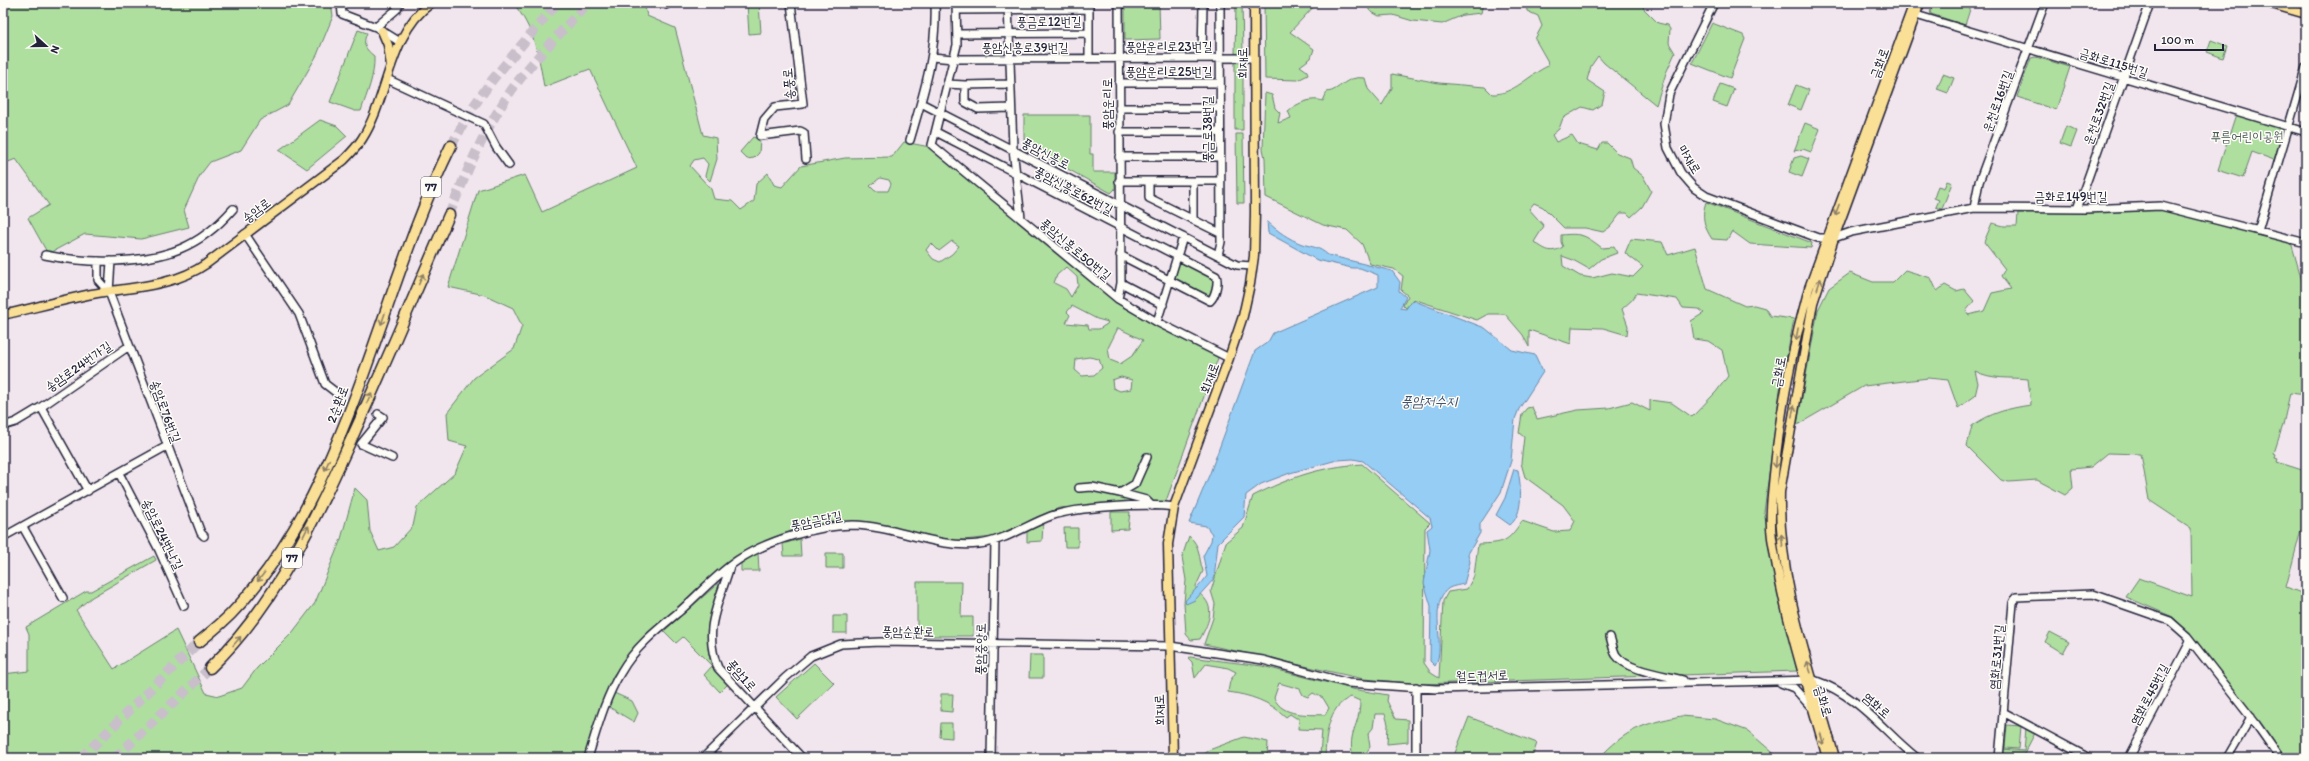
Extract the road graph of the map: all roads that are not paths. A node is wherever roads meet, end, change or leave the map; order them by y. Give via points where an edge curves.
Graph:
1 (341, 3) edge
2 (400, 3) edge
3 (791, 3) edge
4 (935, 3) edge
5 (1119, 3) edge
6 (1203, 3) edge
7 (1220, 3) edge
8 (1254, 3) edge
9 (1714, 3) edge
10 (1914, 3) edge
11 (1920, 3) edge
12 (2045, 3) edge
13 (2150, 3) edge
14 (2268, 3) edge
15 (2299, 3) edge
16 (427, 4) edge
17 (2306, 5) edge
18 (957, 6) edge
19 (974, 6) edge
20 (1008, 6) edge
21 (1089, 6) edge
22 (2306, 14) edge
23 (1916, 15) junction
24 (379, 29) junction
25 (1009, 33) junction
26 (957, 34) junction
27 (1089, 34) junction
28 (400, 42) junction
29 (2029, 48) junction
30 (932, 57) junction
31 (1010, 58) junction
32 (1090, 58) junction
33 (1119, 58) junction
34 (1202, 58) junction
35 (1219, 58) junction
36 (1254, 58) junction
37 (953, 59) junction
38 (2306, 66) edge
39 (391, 69) junction
40 (2124, 77) junction
41 (387, 79) junction
42 (947, 84) junction
43 (1010, 84) junction
44 (1119, 84) junction
45 (1219, 84) junction
46 (964, 85) junction
47 (921, 103) junction
48 (1011, 108) junction
49 (1118, 108) junction
50 (1219, 108) junction
51 (941, 113) junction
52 (2288, 126) junction
53 (936, 132) junction
54 (1118, 132) junction
55 (1219, 132) junction
56 (2306, 132) edge
57 (910, 140) dead end
58 (451, 146) tunnel mouth
59 (1013, 149) junction
60 (1119, 157) junction
61 (1220, 157) junction
62 (806, 159) dead end
63 (509, 165) dead end
64 (1017, 173) junction
65 (1119, 181) junction
66 (1149, 181) junction
67 (1220, 181) junction
68 (1193, 182) junction
69 (1120, 205) junction
70 (233, 208) dead end
71 (1974, 208) junction
72 (2077, 209) junction
73 (449, 215) tunnel mouth
74 (1021, 218) junction
75 (1193, 220) junction
76 (1120, 227) junction
77 (2258, 231) junction
78 (1220, 233) junction
79 (245, 234) junction
80 (1183, 237) junction
81 (1830, 238) junction
82 (2306, 243) edge
83 (45, 255) dead end
84 (1120, 255) junction
85 (1218, 255) junction
86 (1177, 257) junction
87 (98, 261) junction
88 (111, 261) junction
89 (1252, 266) junction
90 (1170, 281) junction
91 (1121, 283) junction
92 (109, 292) junction
93 (1118, 299) junction
94 (1163, 305) junction
95 (3, 315) edge
96 (1157, 322) junction
97 (129, 346) junction
98 (1229, 358) junction
99 (338, 394) tunnel mouth
100 (41, 407) junction
101 (378, 414) dead end
102 (3, 426) edge
103 (167, 446) junction
104 (392, 458) dead end
105 (1147, 458) dead end
106 (119, 473) junction
107 (1079, 488) dead end
108 (88, 491) junction
109 (1120, 493) junction
110 (1152, 506) junction
111 (1174, 507) junction
112 (23, 527) junction
113 (204, 536) dead end
114 (3, 537) edge
115 (995, 541) junction
116 (730, 566) junction
117 (63, 598) dead end
118 (184, 606) dead end
119 (1610, 637) dead end
120 (199, 642) tunnel mouth
121 (2190, 642) junction
122 (992, 644) junction
123 (1156, 646) joint
124 (1170, 646) junction
125 (210, 668) tunnel mouth
126 (1810, 681) junction
127 (1691, 682) junction
128 (1779, 682) junction
129 (1416, 687) junction
130 (755, 708) junction
131 (2003, 712) junction
132 (1815, 715) junction
133 (2251, 717) junction
134 (588, 758) edge
135 (703, 758) edge
136 (802, 758) edge
137 (991, 758) edge
138 (1173, 758) edge
139 (1416, 758) edge
140 (1827, 758) edge
141 (1835, 758) edge
142 (1917, 758) edge
143 (1999, 758) edge
144 (2089, 758) edge
145 (2129, 758) edge
146 (2227, 758) edge
147 (2280, 758) edge

1 - 24 street via 342,14
2 - 24 street
3 - 62 street, 송풍로 via 803,104 775,107 764,120 760,136 800,131 804,133
4 - 30 street via 936,36
5 - 33 street, 풍암운리로
6 - 34 street
7 - 35 street, 풍금로38번길
8 - 36 main road, 회재로
9 - 81 street, 마재로 via 1679,72 1665,110 1665,139 1674,160 1689,183 1706,196 1818,238
10 -> 81 main road, 금화로
11 - 23 main road, 금화로
12 - 29 street, 운천로16번길
13 - 40 street, 운천로32번길
14 - 22 main road
15 - 17 street
16 - 28 main road, 송암로
18 - 19 street
18 - 26 street, 풍암신흥로50번길
19 - 20 street
20 - 21 street, 풍금로12번길
20 - 25 street, 풍금로12번길
21 - 27 street
23 - 29 street, 금화로115번길
23 - 81 main road, 금화로
24 - 28 street
24 - 39 main road via 388,46
25 - 26 street
25 - 27 street, 풍금로12번길
25 - 31 street, 풍금로12번길
26 - 37 street, 풍암신흥로50번길
27 - 32 street
28 - 39 main road, 송암로
29 - 40 street, 금화로115번길
29 - 71 street, 운천로16번길 via 1979,182
30 - 37 street, 풍암신흥로39번길
30 - 47 street
31 - 32 street, 풍암신흥로39번길
31 - 37 street, 풍암신흥로39번길
31 - 43 street, 풍금로12번길
32 - 33 street, 풍암신흥로39번길
33 - 34 street, 풍암운리로23번길
33 - 44 street, 풍암운리로
34 - 35 street, 풍암운리로23번길
35 - 36 street, 풍암운리로23번길
35 - 45 street, 풍금로38번길
36 - 89 main road, 회재로
37 - 42 street, 풍암신흥로50번길
38 - 52 street
39 - 41 main road, 송암로
40 - 52 street, 금화로115번길
40 - 72 street, 운천로32번길
41 - 63 street via 484,124
41 - 79 main road, 송암로 via 369,128 354,150
42 - 46 street
42 - 51 street, 풍암신흥로50번길
43 - 46 street
43 - 48 street, 풍금로12번길
44 - 45 street, 풍암운리로25번길
44 - 49 street, 풍암운리로
45 - 50 street, 풍금로38번길
46 - 48 street via 965,102 978,109
47 - 51 street, 풍암신흥로
47 - 57 street
48 - 59 street, 풍암신흥로62번길
49 - 50 street
49 - 54 street, 풍암운리로
50 - 55 street, 풍금로38번길
51 - 53 street, 풍암신흥로50번길
51 - 59 street, 풍암신흥로
52 - 56 street, 금화로115번길
52 - 77 street
53 - 64 street
53 - 74 street, 풍암신흥로50번길 via 932,145
54 - 55 street
54 - 60 street, 풍암운리로
55 - 61 street, 풍금로38번길
58 -> 120 highway, 2순환로 / 77 via 430,189 379,332 314,493 272,562 231,614
59 - 64 street, 풍암신흥로62번길
59 - 69 street, 풍암신흥로
60 - 61 street
60 - 65 street, 풍암운리로
61 - 67 street, 풍금로38번길
64 - 74 street, 풍암신흥로62번길
64 - 76 street, 풍암신흥로62번길
65 - 66 street
65 - 69 street, 풍암운리로
66 - 68 street
66 - 75 street via 1149,198
67 - 68 street
67 - 78 street, 풍금로38번길
68 - 75 street
69 - 76 street, 풍암운리로
69 - 80 street, 풍암신흥로
70 - 88 street via 202,237 183,249 150,258
71 - 72 street, 금화로149번길
71 - 81 street, 금화로149번길
72 - 77 street, 금화로149번길 via 2161,206
125 -> 73 highway, 2순환로 / 77 via 247,629 297,549 334,478
74 - 93 street, 풍암신흥로50번길
75 - 78 street
76 - 84 street, 풍암운리로
76 - 86 street, 풍암신흥로62번길
77 - 82 street, 금화로149번길
78 - 85 street, 풍금로38번길
79 - 92 main road, 송암로 via 195,272 172,280
79 - 99 street via 299,314 325,384
80 - 85 street, 풍암신흥로
80 - 86 street
81 - 126 main road, 금화로 via 1811,310 1780,492 1785,576
83 - 87 street via 76,261
84 - 90 street
84 - 91 street, 풍암운리로
85 - 89 street, 풍암신흥로 via 1237,265
86 - 90 street
86 - 90 street, 풍암신흥로62번길 via 1216,276 1218,279 1213,298 1210,301
87 - 88 street
87 - 92 street via 98,280
88 - 92 street
89 - 98 main road, 회재로 via 1246,307
90 - 94 street
91 - 93 street, 풍암운리로
91 - 94 street
92 - 95 main road, 송암로
92 - 97 street, 송암로76번길
93 - 96 street, 풍암신흥로50번길
94 - 96 street
96 - 98 street, 풍암신흥로50번길
97 - 100 street, 송암로24번가길
97 - 103 street, 송암로76번길
98 - 111 main road, 회재로
100 - 102 street, 송암로24번가길 via 16,422
100 - 108 street, 송암로24번가길
101 - 104 street via 384,417 361,444
103 - 106 street
103 - 113 street, 송암로76번길
105 - 109 street via 1135,484
106 - 108 street
106 - 118 street, 송암로24번나길 via 159,550
107 - 109 street via 1092,487
108 - 112 street
109 - 110 street via 1146,500
110 - 111 street, 풍암금당길
110 - 115 street, 풍암금당길 via 1066,512 1036,522
111 - 124 main road, 회재로 via 1168,544
112 - 114 street
112 - 117 street
115 - 116 street, 풍암금당길 via 958,545 876,528 844,526 781,540 754,551
115 - 122 street, 풍암중앙로
116 - 130 street, 풍암1로 via 712,621 711,647 718,668
116 - 134 street, 풍암금당길 via 653,634 627,662 610,693
119 - 127 street via 1616,654 1623,662
121 - 131 street, 염화로31번길 via 2170,621 2093,594 2016,597 2013,603
121 - 133 street
121 - 145 street, 염화로45번길
122 - 123 street, 풍암순환로
122 - 130 street, 풍암순환로 via 841,644 823,650 800,664
122 - 137 street, 풍암중앙로
123 - 124 street, 월드컵서로
124 - 129 street, 월드컵서로 via 1263,660 1348,682
124 - 138 main road, 회재로
126 - 128 street, 월드컵서로
126 - 132 main road, 금화로
126 - 141 main road, 금화로
126 - 142 street, 염화로 via 1837,690 1858,703
127 - 128 street, 월드컵서로
127 - 129 street, 월드컵서로 via 1436,689
128 - 132 street via 1794,688 1806,700
129 - 139 street
130 - 135 street, 풍암순환로
130 - 136 street, 풍암1로
131 - 143 street, 염화로31번길
131 - 144 street
132 -> 140 main road, 금화로
133 - 146 street
133 - 147 street

